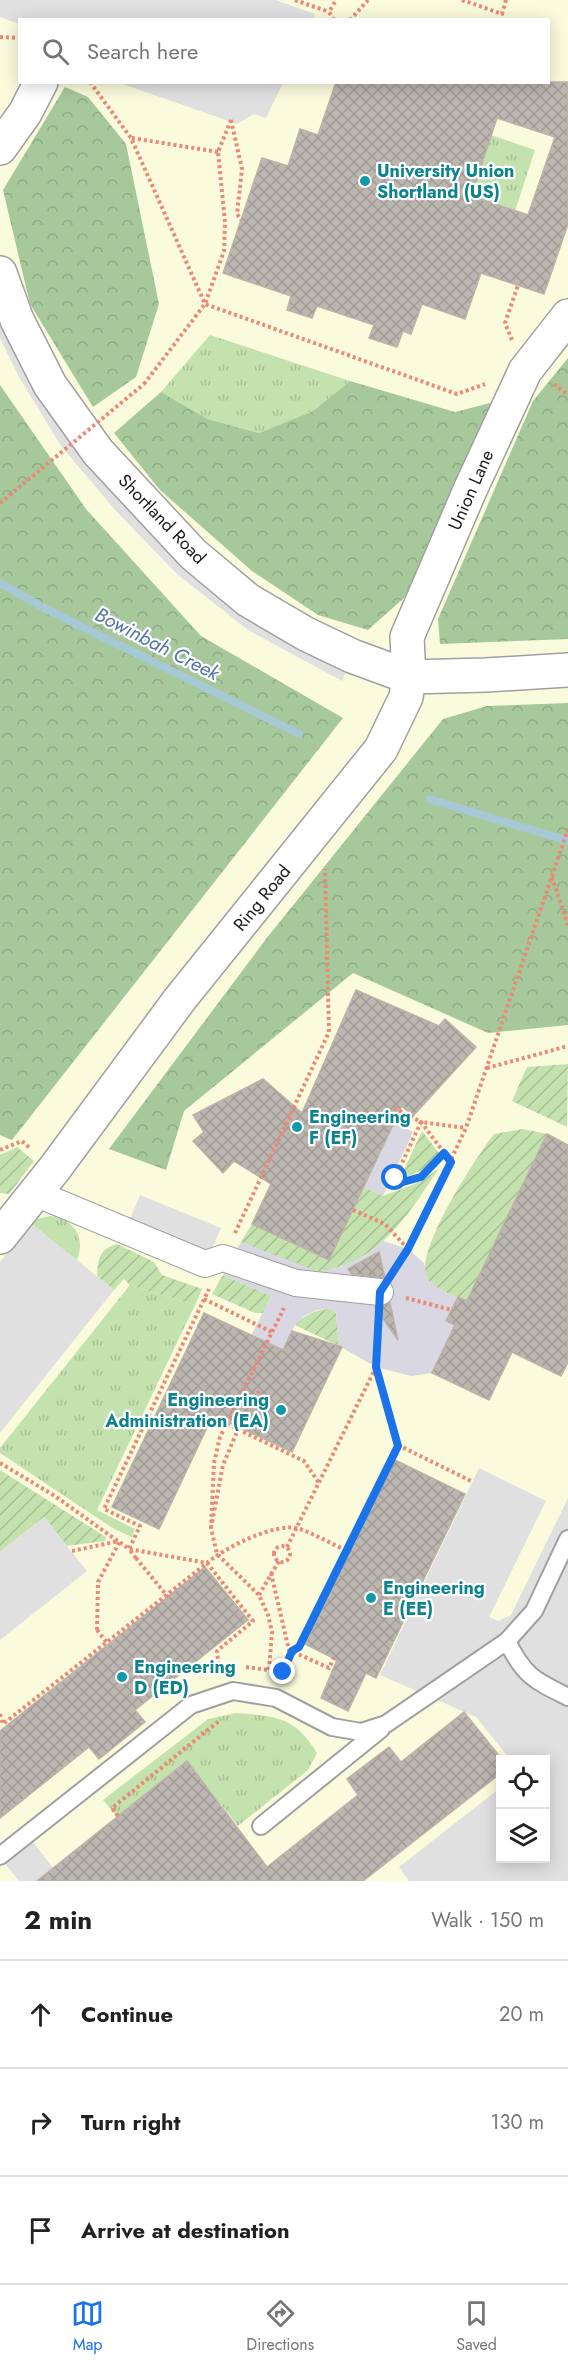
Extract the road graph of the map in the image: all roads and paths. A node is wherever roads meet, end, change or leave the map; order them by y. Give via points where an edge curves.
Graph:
1 (295, 0) edge
2 (336, 0) edge
3 (368, 0) edge
4 (462, 0) edge
5 (506, 0) edge
6 (329, 12) junction
7 (333, 18) edge
8 (352, 18) edge
9 (0, 36) edge
10 (18, 38) edge
11 (40, 84) edge
12 (91, 84) edge
13 (131, 138) junction
14 (0, 148) edge
15 (218, 152) junction
16 (241, 220) dead end
17 (0, 273) edge
18 (518, 285) dead end
19 (205, 304) junction
20 (568, 316) edge
21 (505, 323) dead end
22 (525, 371) junction
23 (0, 503) edge
24 (568, 670) edge
25 (409, 676) junction
26 (568, 829) edge
27 (325, 861) dead end
28 (552, 877) junction
29 (567, 920) edge
30 (568, 926) edge
31 (568, 1046) edge
32 (487, 1068) junction
33 (394, 1108) dead end
34 (421, 1122) junction
35 (466, 1128) junction
36 (0, 1150) edge
37 (36, 1153) dead end
38 (444, 1153) junction
39 (451, 1162) junction
40 (35, 1193) junction
41 (353, 1210) dead end
42 (1, 1234) edge
43 (408, 1249) junction
44 (223, 1258) junction
45 (296, 1283) junction
46 (380, 1292) junction
47 (204, 1299) junction
48 (452, 1310) dead end
49 (272, 1332) junction
50 (376, 1367) junction
51 (258, 1391) dead end
52 (227, 1424) junction
53 (398, 1446) junction
54 (0, 1463) edge
55 (473, 1482) dead end
56 (319, 1484) junction
57 (211, 1528) junction
58 (297, 1528) junction
59 (568, 1539) edge
60 (120, 1541) junction
61 (286, 1547) junction
62 (129, 1549) junction
63 (72, 1551) dead end
64 (348, 1551) junction
65 (217, 1554) junction
66 (279, 1561) junction
67 (207, 1563) junction
68 (271, 1574) junction
69 (258, 1595) junction
70 (168, 1597) dead end
71 (507, 1641) junction
72 (108, 1644) dead end
73 (292, 1651) junction
74 (334, 1658) dead end
75 (219, 1669) dead end
76 (269, 1670) dead end
77 (283, 1672) dead end
78 (568, 1697) edge
79 (0, 1714) edge
80 (223, 1718) dead end
81 (386, 1724) junction
82 (118, 1816) dead end
83 (261, 1826) dead end
84 (0, 1856) edge

1 - 6 path
2 - 6 path
3 - 8 path
4 - 5 path via 502,14
6 - 7 path
9 - 10 path
11 - 14 street via 26,113
12 - 13 path
13 - 15 path
13 - 19 path
15 - 16 path via 231,120 242,169 237,214
15 - 19 path via 224,251
17 - 25 street, Shortland Road via 17,320 50,386 98,452 185,546 248,600 277,617 352,656
18 - 21 path
19 - 22 path via 457,394
19 - 23 path, bridge via 144,384
20 - 22 street, Union Lane
22 - 25 street, Union Lane via 407,637
24 - 25 street
25 - 40 street, Ring Road via 406,697 381,749 180,999
26 - 28 path
27 - 44 path via 329,1032
28 - 29 path
28 - 32 path
29 - 30 path
31 - 32 path
32 - 35 path
33 - 34 path
34 - 35 path
34 - 38 path
34 - 38 path via 395,1178 403,1182 421,1177
35 - 39 path
36 - 37 path via 22,1141
38 - 39 path
39 - 43 path
40 - 42 street, Ring Road
40 - 44 street via 205,1264
41 - 43 path via 385,1224
43 - 46 path
44 - 45 street
44 - 47 path
45 - 46 street
45 - 49 path
46 - 48 path
46 - 50 path
47 - 49 path
47 - 62 path via 104,1509 140,1526
49 - 52 path
50 - 53 path
50 - 56 path
51 - 57 path, bridge via 223,1465
52 - 56 path via 304,1461
52 - 57 path via 214,1462
53 - 55 path
53 - 64 path
54 - 60 path
56 - 58 path
57 - 65 path
58 - 61 path
58 - 64 path
58 - 65 path via 271,1530
59 - 71 lane via 534,1611
60 - 62 path
60 - 63 path
60 - 72 path, bridge via 98,1582 98,1630
61 - 66 path via 275,1552
61 - 66 path via 290,1556
62 - 67 path
62 - 70 path, bridge
64 - 73 path via 299,1647
65 - 67 path
65 - 69 path
66 - 68 path
67 - 75 path via 253,1621 217,1650
67 - 79 path via 3,1724
68 - 69 path
68 - 73 path
69 - 76 path via 272,1632
71 - 78 lane via 519,1666 537,1681
71 - 81 lane
73 - 74 path via 329,1668
73 - 77 path
80 - 82 path via 112,1808
81 - 83 lane
81 - 84 lane via 361,1732 332,1727 276,1698 233,1691 191,1705

